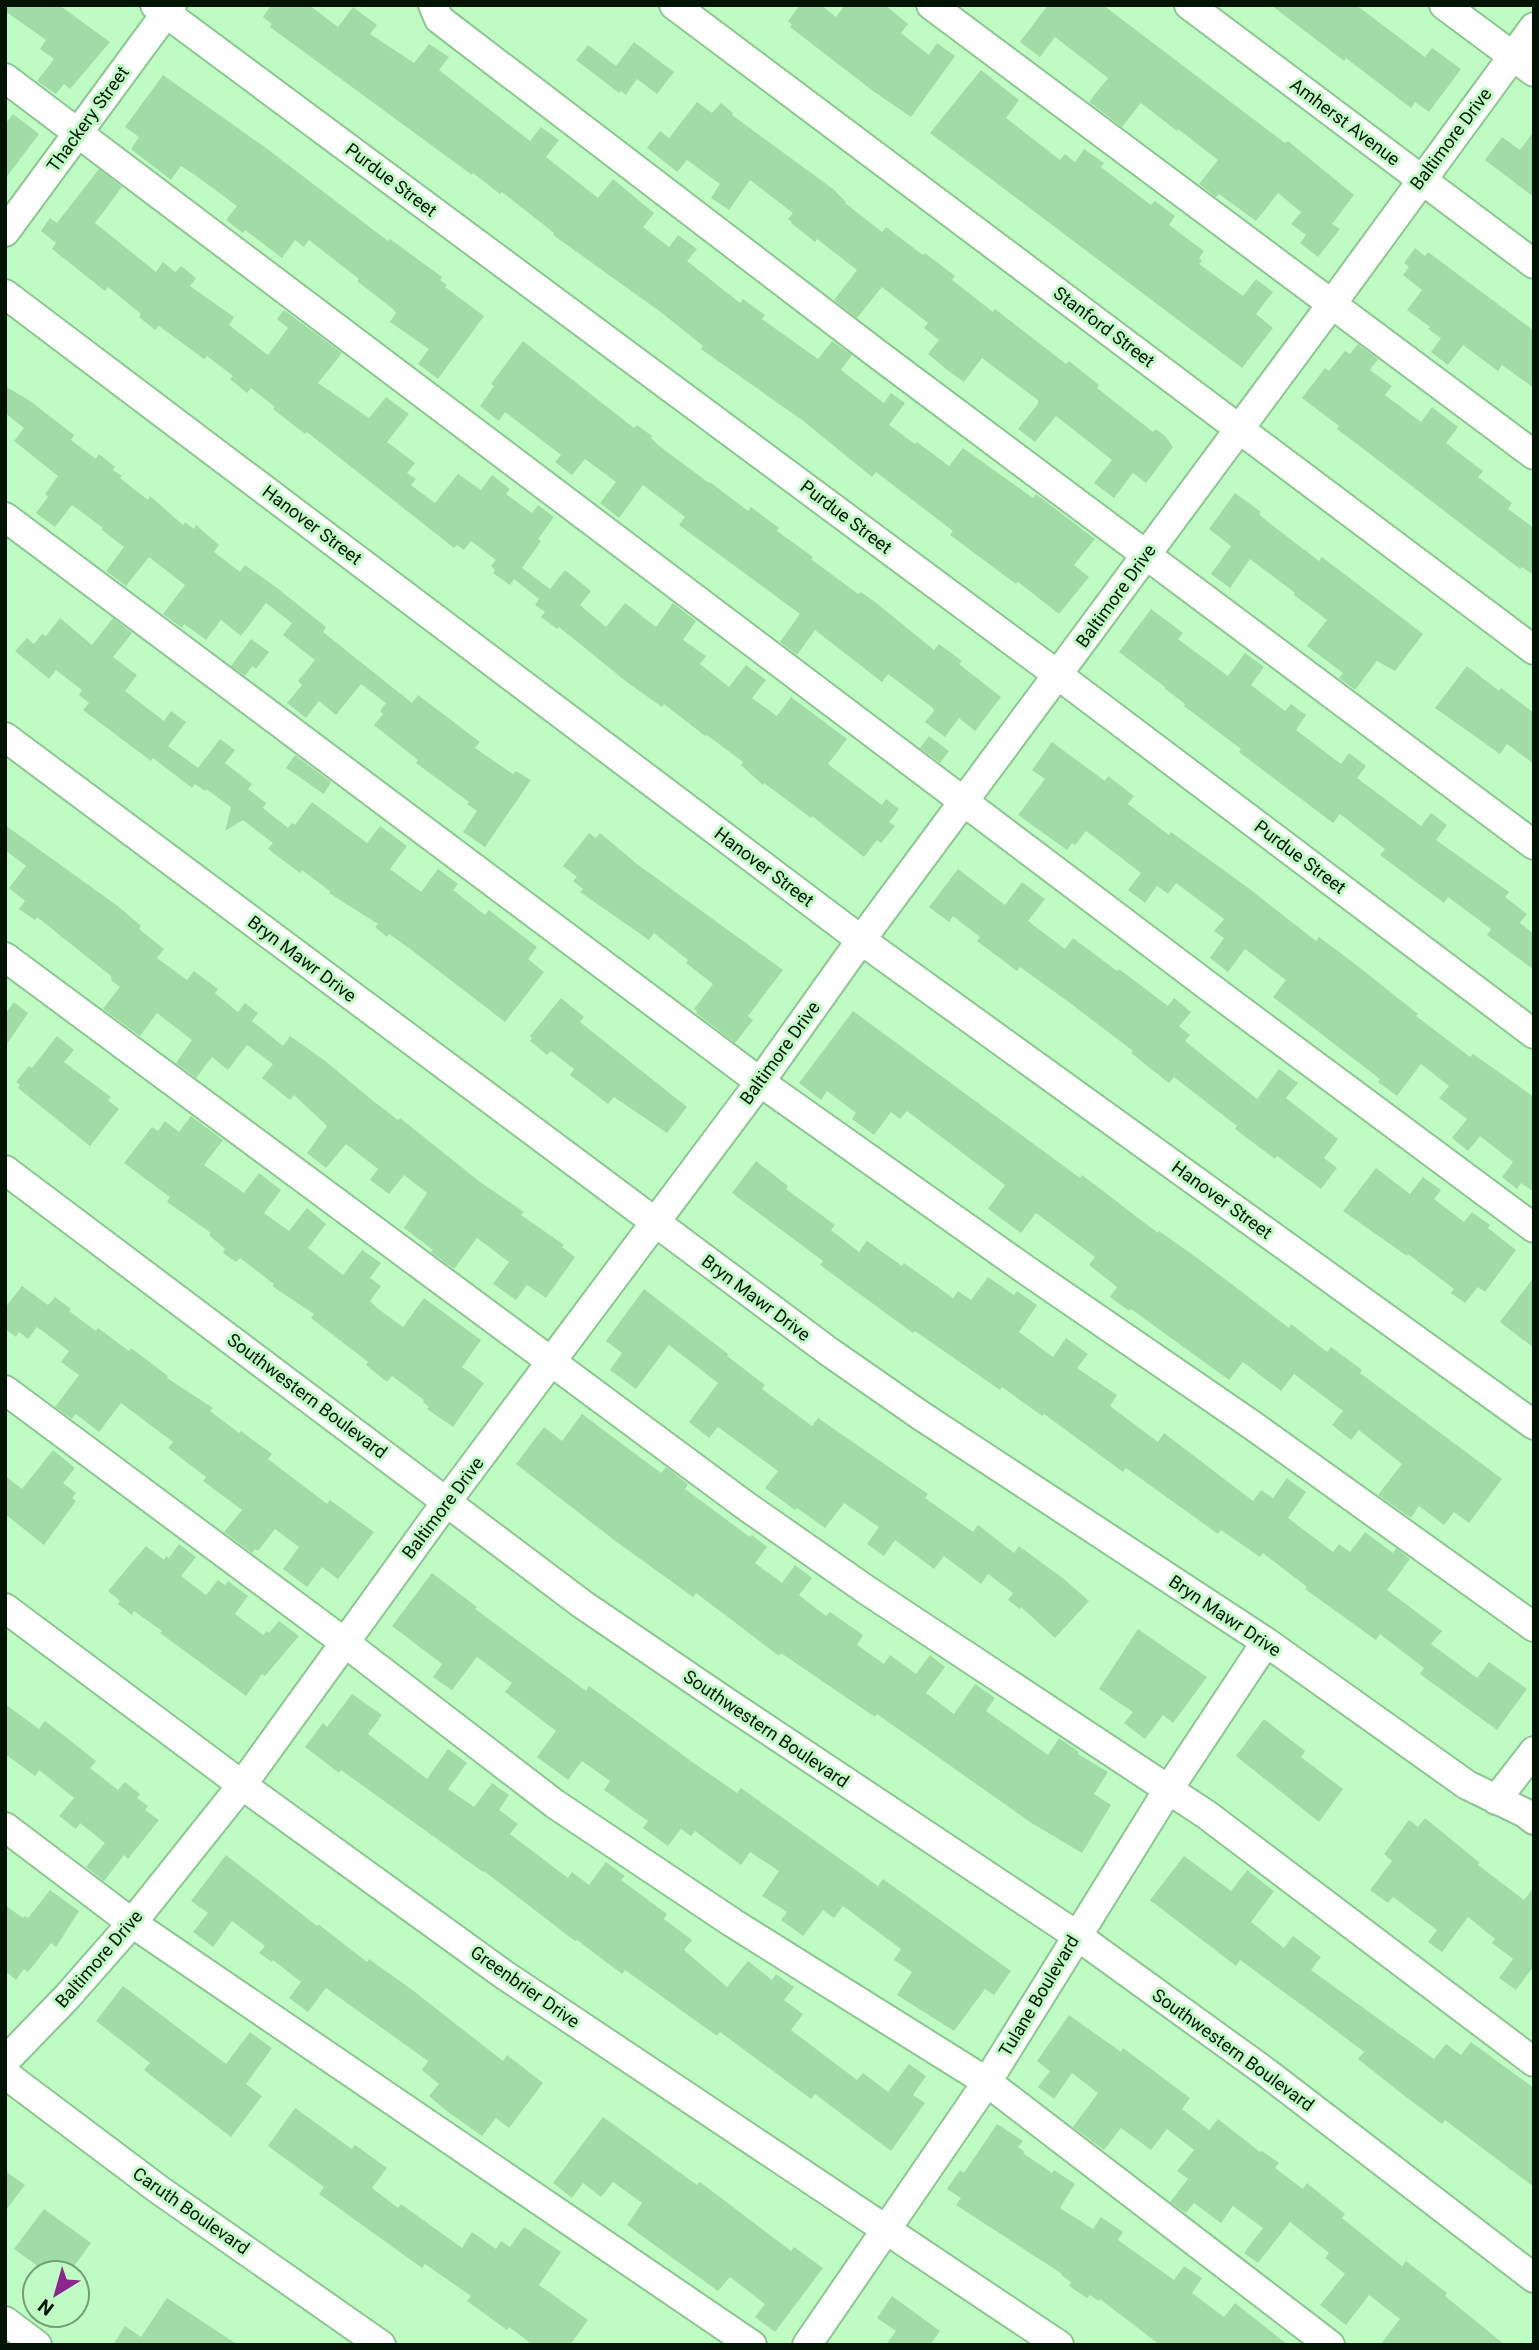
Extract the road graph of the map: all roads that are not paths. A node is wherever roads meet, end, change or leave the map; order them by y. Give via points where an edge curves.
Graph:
1 (433, 5) edge
2 (674, 5) edge
3 (932, 5) edge
4 (1189, 5) edge
5 (1444, 5) edge
6 (164, 8) edge
7 (1534, 27) edge
8 (1523, 64) edge
9 (5, 78) edge
10 (79, 132) junction
11 (1421, 179) junction
12 (5, 232) edge
13 (1534, 264) edge
14 (5, 294) edge
15 (1331, 305) junction
16 (1239, 429) junction
17 (1534, 455) edge
18 (5, 517) edge
19 (1147, 555) junction
20 (1534, 650) edge
21 (1058, 675) junction
22 (5, 737) edge
23 (965, 800) junction
24 (1534, 845) edge
25 (861, 940) junction
26 (5, 957) edge
27 (1534, 1034) edge
28 (760, 1082) junction
29 (5, 1170) edge
30 (656, 1223) junction
31 (1534, 1228) edge
32 (551, 1363) junction
33 (5, 1390) edge
34 (1534, 1425) edge
35 (447, 1501) junction
36 (5, 1608) edge
37 (1534, 1627) edge
38 (344, 1643) junction
39 (1266, 1643) junction
40 (1534, 1751) edge
41 (242, 1785) junction
42 (1168, 1790) junction
43 (1496, 1800) junction
44 (1534, 1820) edge
45 (5, 1827) edge
46 (132, 1923) junction
47 (1076, 1935) junction
48 (5, 2061) edge
49 (1534, 2062) edge
50 (5, 2074) edge
51 (987, 2082) junction
52 (887, 2228) junction
53 (1534, 2278) edge
54 (5, 2321) edge
55 (37, 2345) edge
56 (381, 2345) edge
57 (752, 2345) edge
58 (807, 2345) edge
59 (1059, 2345) edge
60 (1330, 2345) edge

1 - 19 street via 439,19
2 - 16 street, Stanford Street
3 - 15 street
4 - 11 street, Amherst Avenue
5 - 8 street
6 - 10 street, Thackery Street
6 - 21 street, Purdue Street
7 - 8 street, Baltimore Drive
8 - 11 street, Baltimore Drive
9 - 10 street
10 - 12 street, Thackery Street
10 - 23 street
11 - 13 street, Amherst Avenue
11 - 15 street, Baltimore Drive
14 - 25 street, Hanover Street
15 - 16 street, Baltimore Drive
15 - 17 street
16 - 19 street, Baltimore Drive
16 - 20 street, Stanford Street
18 - 28 street
19 - 21 street, Baltimore Drive
19 - 24 street
21 - 23 street, Baltimore Drive
21 - 27 street, Purdue Street
22 - 30 street, Bryn Mawr Drive
23 - 25 street, Baltimore Drive
23 - 31 street
25 - 28 street, Baltimore Drive
25 - 34 street, Hanover Street
26 - 32 street
28 - 30 street, Baltimore Drive
28 - 37 street
29 - 35 street, Southwestern Boulevard
30 - 32 street, Baltimore Drive
30 - 39 street, Bryn Mawr Drive via 908,1407
32 - 35 street, Baltimore Drive
32 - 42 street via 865,1589
33 - 38 street
35 - 38 street, Baltimore Drive
35 - 47 street, Southwestern Boulevard via 593,1611
36 - 41 street, Greenbrier Drive
38 - 41 street, Baltimore Drive
38 - 51 street via 602,1837
39 - 42 street, Tulane Boulevard
39 - 43 street, Bryn Mawr Drive via 1467,1785
40 - 43 street
41 - 46 street, Baltimore Drive
41 - 52 street, Greenbrier Drive via 538,1998
42 - 47 street, Tulane Boulevard
42 - 49 street
43 - 44 street, Bryn Mawr Drive
45 - 46 street
46 - 48 street, Baltimore Drive
46 - 57 street
47 - 51 street, Tulane Boulevard
47 - 53 street, Southwestern Boulevard
50 - 56 street, Caruth Boulevard via 158,2189
51 - 52 street, Tulane Boulevard
51 - 60 street
52 - 58 street, Tulane Boulevard
52 - 59 street, Greenbrier Drive
54 - 55 street

